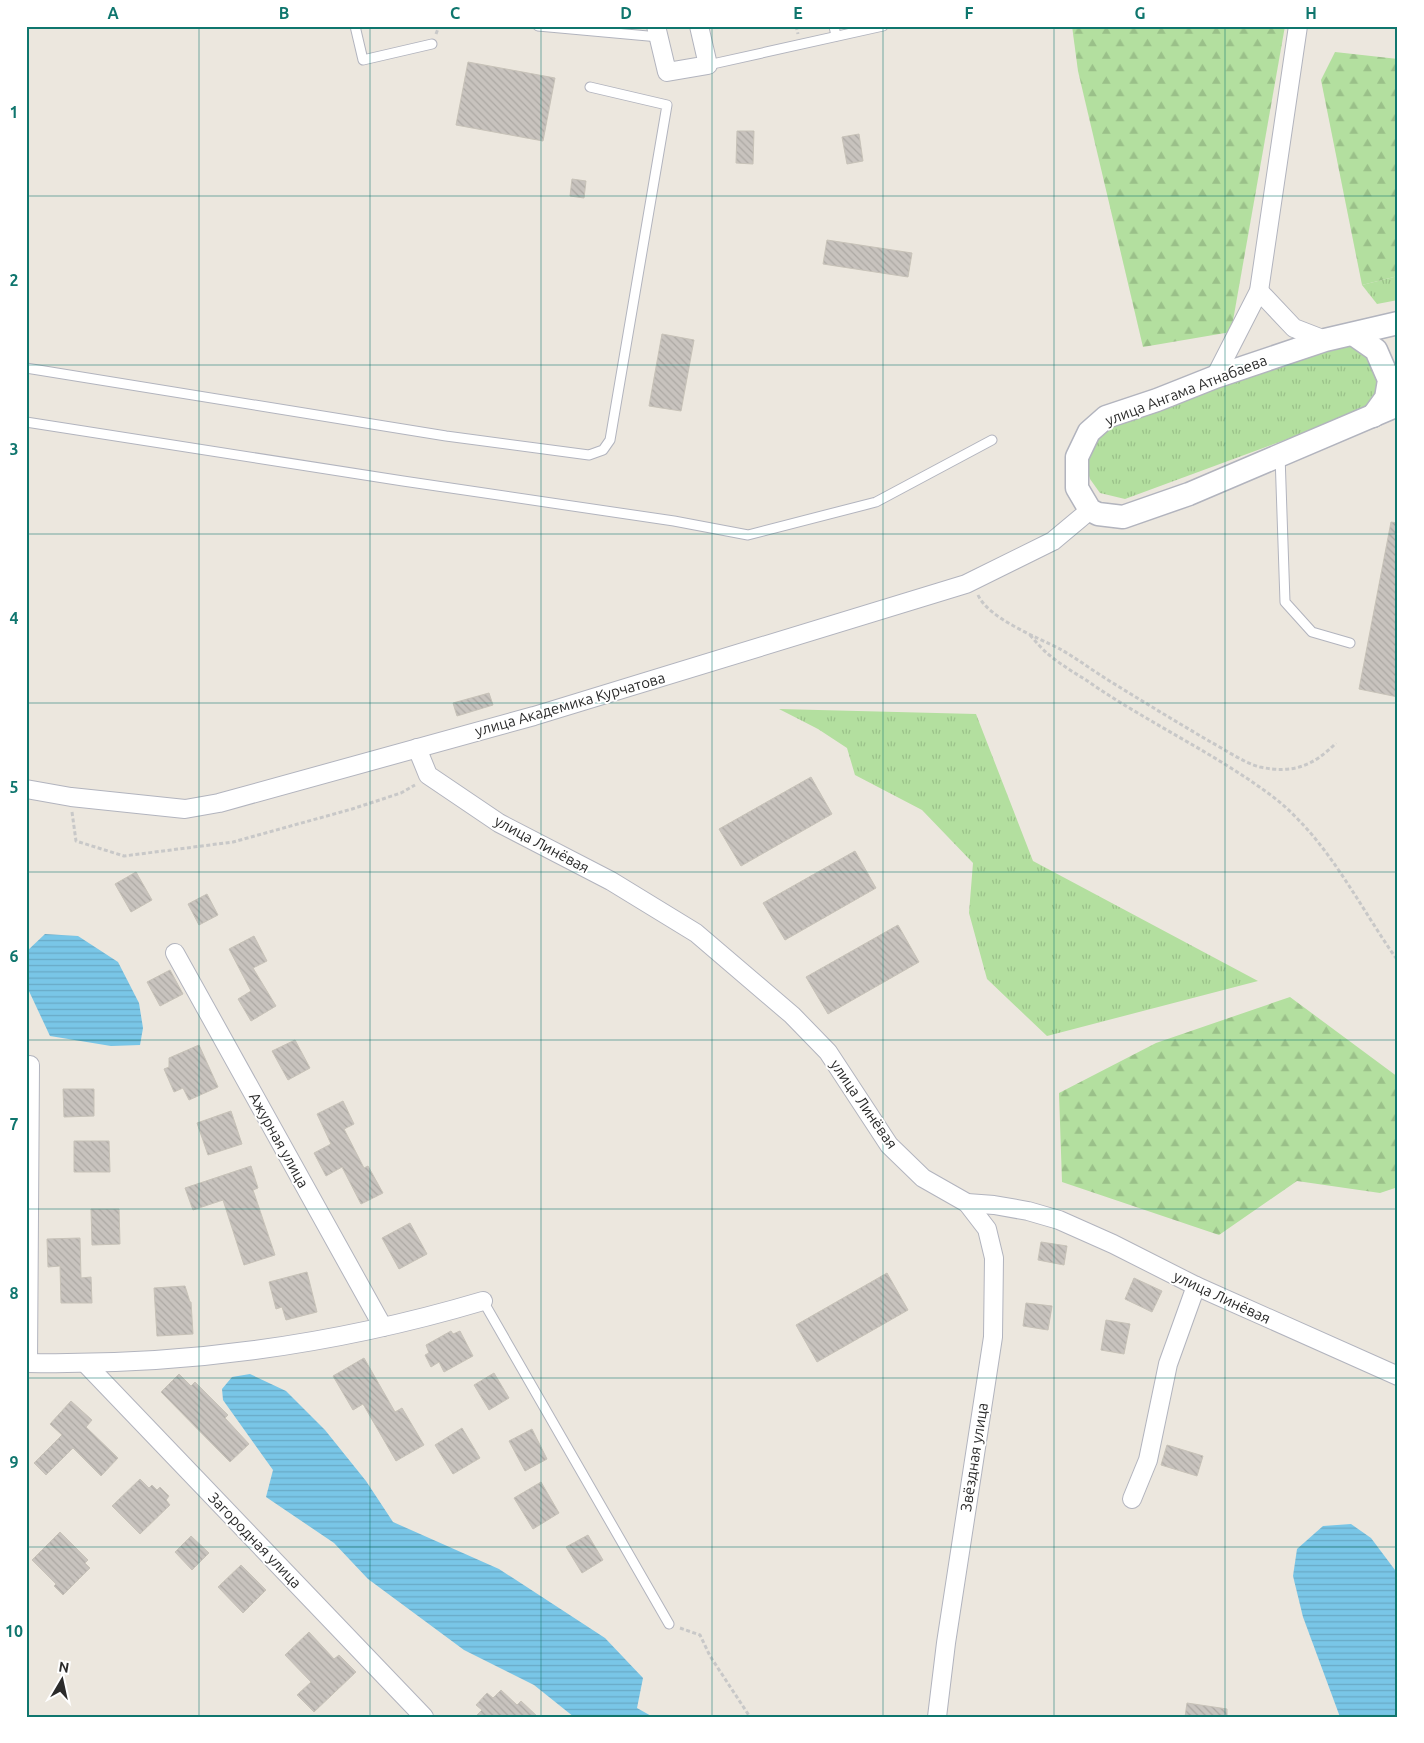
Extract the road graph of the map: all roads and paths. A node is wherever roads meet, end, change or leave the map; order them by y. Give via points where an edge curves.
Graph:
1 (355, 26) edge
2 (538, 26) edge
3 (699, 26) edge
4 (834, 26) edge
5 (883, 26) edge
6 (1298, 26) edge
7 (657, 32) edge
8 (836, 36) junction
9 (432, 44) dead end
10 (708, 65) junction
11 (590, 87) dead end
12 (1259, 291) junction
13 (1396, 324) edge
14 (1353, 334) junction
15 (1326, 340) junction
16 (26, 368) edge
17 (1398, 371) edge
18 (1215, 377) junction
19 (1398, 405) edge
20 (1373, 416) junction
21 (26, 422) edge
22 (992, 440) dead end
23 (1280, 455) junction
24 (1090, 510) junction
25 (972, 581) junction
26 (1030, 635) junction
27 (1350, 642) dead end
28 (1336, 743) dead end
29 (417, 748) junction
30 (428, 775) junction
31 (26, 789) edge
32 (71, 797) junction
33 (175, 953) dead end
34 (1398, 961) edge
35 (30, 1064) dead end
36 (967, 1204) junction
37 (1196, 1286) junction
38 (483, 1301) joint
39 (383, 1327) junction
40 (27, 1363) edge
41 (86, 1364) junction
42 (1398, 1376) edge
43 (1132, 1499) dead end
44 (669, 1624) joint
45 (424, 1717) edge
46 (750, 1717) edge
47 (937, 1717) edge

1 - 9 lane via 363,60
2 - 7 lane
3 - 10 street
4 - 8 lane
5 - 8 lane
6 - 12 street
7 - 10 street via 667,72
8 - 10 lane
11 - 16 lane via 667,105 610,440 603,450 588,455 446,436
12 - 15 street via 1294,328
12 - 18 street
13 - 14 street, улица Ангама Атнабаева
13 - 17 street via 1388,336 1387,349
14 - 15 street, улица Ангама Атнабаева
14 - 20 street via 1376,350 1389,380 1386,398
15 - 18 street, улица Ангама Атнабаева
18 - 24 street, улица Ангама Атнабаева via 1106,417 1089,432 1077,457 1077,488
19 - 20 street
20 - 23 street
21 - 22 lane via 748,535 876,502
23 - 24 street via 1189,494 1123,517
23 - 27 lane via 1285,602 1312,632
24 - 25 street, улица Академика Курчатова via 1053,541
25 - 26 path via 980,600 995,614
25 - 29 street, улица Академика Курчатова via 534,716
26 - 28 path via 1060,649 1172,720 1258,766 1292,769 1311,764
26 - 34 path via 1048,654 1114,700 1226,764 1273,797 1303,824 1330,858
29 - 30 street
29 - 32 street, улица Академика Курчатова via 219,803 185,809
30 - 32 path via 401,793 233,842 124,856 76,841
30 - 36 street, улица Линёвая via 499,823 611,881 696,933 792,1015 828,1052 889,1145 923,1178
31 - 32 street, улица Академика Курчатова
33 - 39 street, Ажурная улица
35 - 40 street
36 - 37 street, улица Линёвая via 994,1205 1059,1220
36 - 47 street, Звёздная улица via 987,1230 994,1258 992,1337
37 - 42 street, улица Линёвая
37 - 43 street via 1168,1364 1148,1460
38 - 39 street via 424,1319
38 - 44 lane
39 - 41 street via 316,1342 240,1353
40 - 41 street
41 - 45 street, Загородная улица
44 - 46 path via 700,1635

